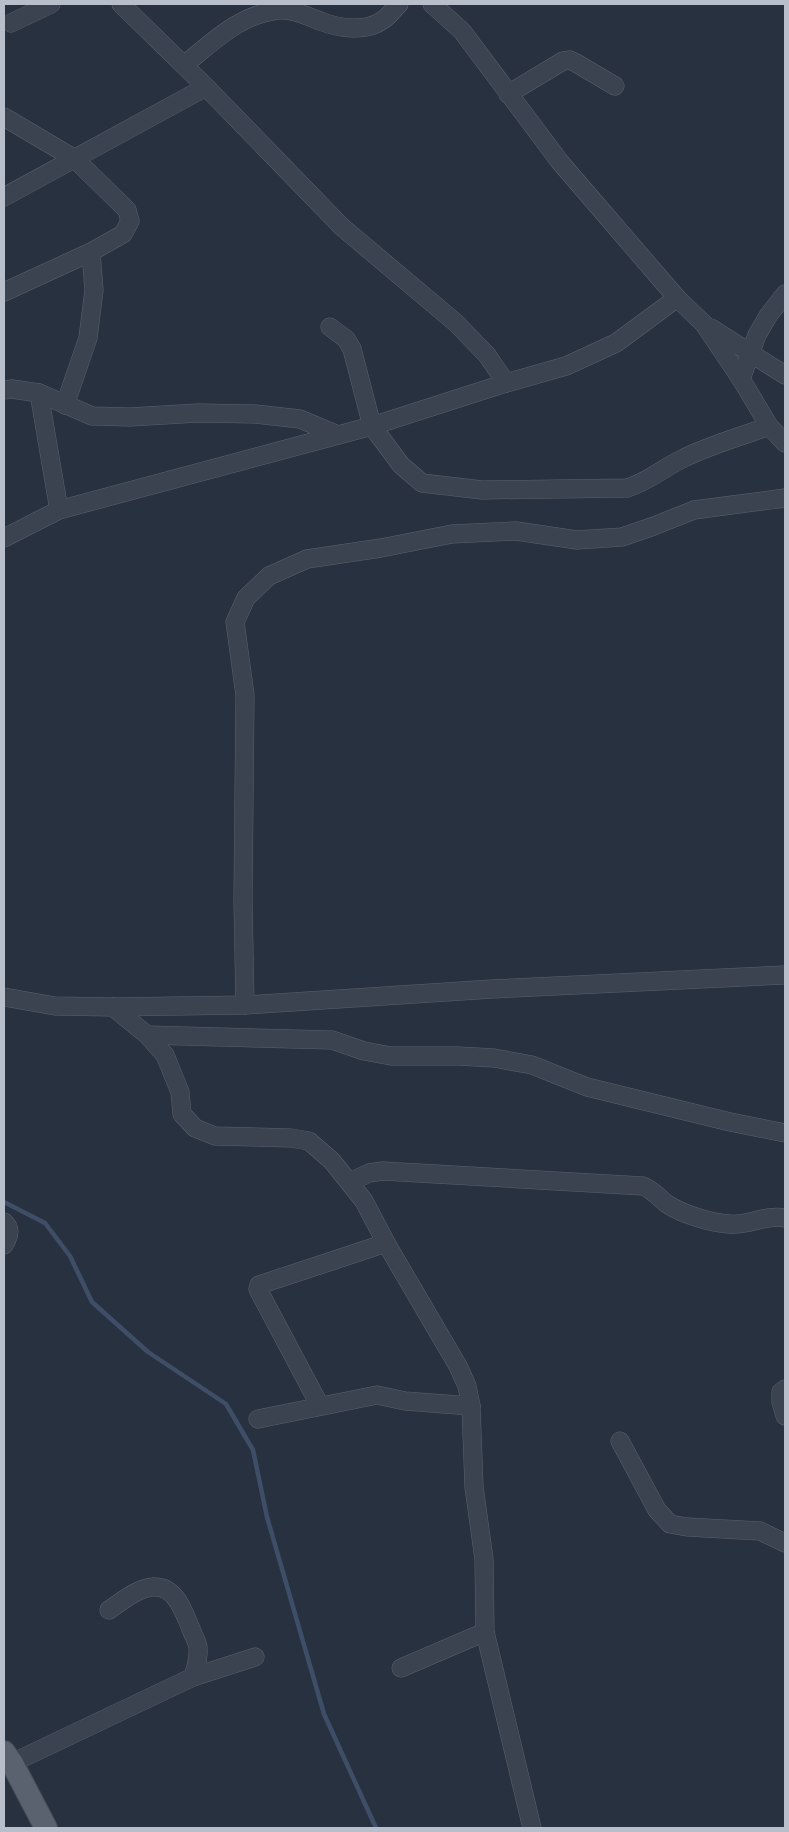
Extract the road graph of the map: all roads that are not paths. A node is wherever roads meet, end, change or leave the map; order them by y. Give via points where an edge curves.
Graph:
1 (51, 4) edge
2 (122, 4) edge
3 (399, 4) edge
4 (432, 4) edge
5 (11, 22) dead end
6 (184, 65) junction
7 (615, 86) dead end
8 (206, 87) junction
9 (508, 94) junction
10 (4, 117) edge
11 (75, 159) junction
12 (4, 197) edge
13 (91, 252) junction
14 (4, 292) edge
15 (785, 294) edge
16 (677, 298) junction
17 (704, 324) junction
18 (330, 327) dead end
19 (751, 353) junction
20 (785, 375) edge
21 (741, 380) junction
22 (506, 383) junction
23 (4, 390) edge
24 (39, 393) junction
25 (65, 404) junction
26 (372, 426) junction
27 (770, 426) junction
28 (338, 435) junction
29 (785, 443) edge
30 (785, 498) edge
31 (59, 510) junction
32 (4, 538) edge
33 (785, 976) edge
34 (4, 997) edge
35 (245, 1005) junction
36 (113, 1007) junction
37 (147, 1035) junction
38 (785, 1133) edge
39 (350, 1182) junction
40 (785, 1218) edge
41 (4, 1222) edge
42 (386, 1243) junction
43 (4, 1244) edge
44 (785, 1389) edge
45 (320, 1406) junction
46 (470, 1406) junction
47 (785, 1416) edge
48 (258, 1419) dead end
49 (620, 1441) dead end
50 (785, 1544) edge
51 (109, 1610) dead end
52 (485, 1632) junction
53 (255, 1657) dead end
54 (401, 1668) dead end
55 (193, 1678) junction
56 (8, 1757) edge
57 (46, 1828) edge
58 (532, 1828) edge

1 - 5 street
2 - 6 street
3 - 6 street via 382,21 362,27 342,27 298,12 280,10 253,16 234,25
4 - 9 street via 462,31
6 - 8 street
7 - 9 street via 570,60
8 - 11 street
8 - 22 street via 342,227 456,323 487,355
9 - 16 street via 560,162
10 - 11 street
11 - 12 street
11 - 13 street via 127,210 130,221 123,234
13 - 14 street
13 - 25 street via 94,290 88,338
15 - 19 street via 757,335
16 - 17 street
16 - 22 street via 616,343 566,366
17 - 19 street
17 - 21 street
18 - 26 street via 346,338 352,349
19 - 20 street
19 - 21 street
21 - 27 street
22 - 26 street
23 - 24 street
24 - 25 street
24 - 31 street
25 - 28 street via 92,416 198,413 300,419
26 - 27 street via 402,465 422,483 482,490 627,488 641,484 702,450
26 - 28 street
27 - 29 street
28 - 31 street
30 - 35 street via 694,510 622,537 577,540 516,530 452,534 307,559 269,576 246,598 235,622 245,695
31 - 32 street
33 - 35 street via 492,989
34 - 36 street via 55,1006
35 - 36 street
36 - 37 street
37 - 38 street via 332,1040 391,1056 494,1058 532,1065 586,1087
37 - 39 street via 165,1055 180,1092 182,1114 195,1128 215,1136 291,1138 309,1142
39 - 40 street via 369,1173 383,1171 643,1186 688,1215 727,1224
39 - 42 street
41 - 43 street via 9,1233
42 - 45 street via 258,1285
42 - 46 street via 458,1366 467,1386
44 - 47 street via 781,1392 781,1402
45 - 46 street via 377,1395
45 - 48 street
46 - 52 street via 474,1487 484,1559
49 - 50 street via 657,1510 670,1524 760,1531
51 - 55 street via 141,1590 154,1586 174,1596 198,1646
52 - 54 street
52 - 58 street
53 - 55 street
55 - 56 street
56 - 57 main road

